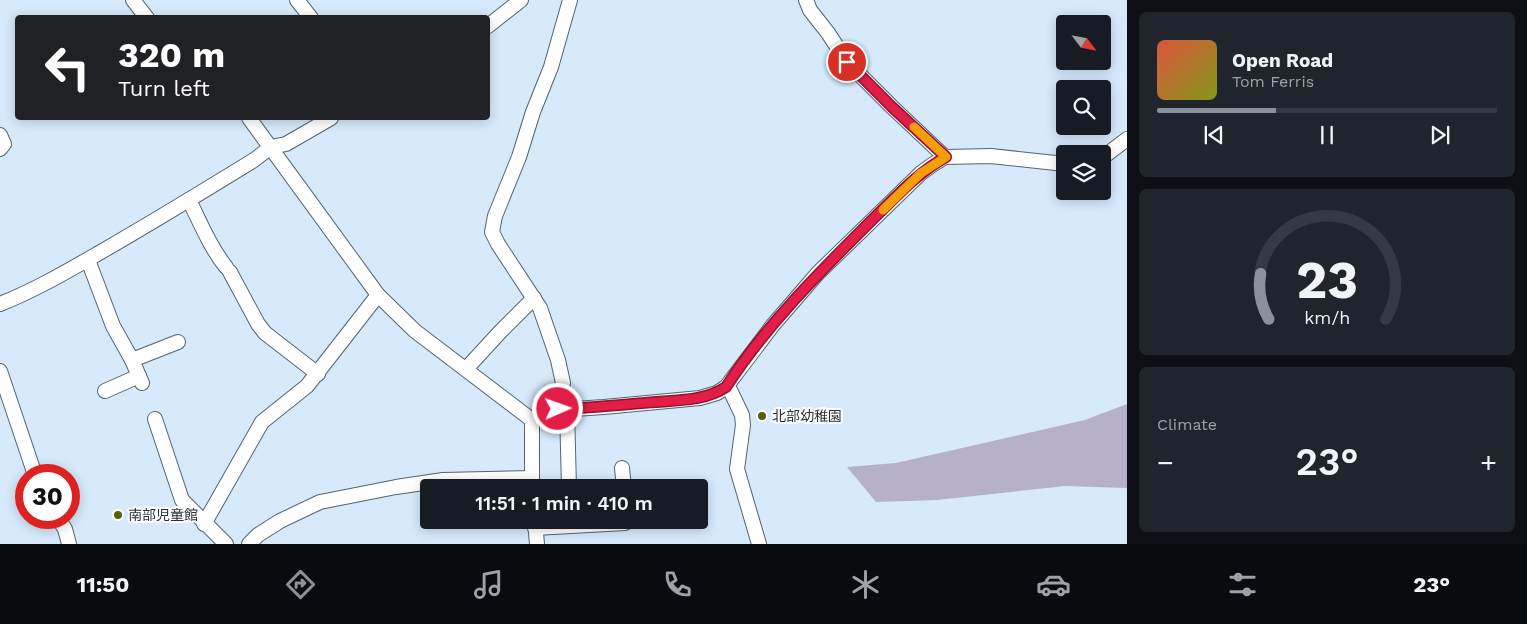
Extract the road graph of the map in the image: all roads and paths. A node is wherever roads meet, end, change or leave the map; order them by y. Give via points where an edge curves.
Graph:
1 (132, 0) edge
2 (297, 0) edge
3 (521, 0) edge
4 (570, 0) edge
5 (806, 0) edge
6 (144, 15) edge
7 (309, 15) edge
8 (490, 24) edge
9 (251, 120) edge
10 (328, 120) edge
11 (0, 135) edge
12 (1127, 139) edge
13 (272, 147) junction
14 (0, 149) edge
15 (1111, 151) edge
16 (946, 157) junction
17 (1056, 163) edge
18 (189, 200) junction
19 (88, 260) junction
20 (378, 296) junction
21 (534, 298) junction
22 (0, 304) edge
23 (178, 342) dead end
24 (132, 360) junction
25 (466, 369) junction
26 (0, 371) edge
27 (318, 374) junction
28 (726, 387) junction
29 (105, 391) dead end
30 (562, 409) junction
31 (156, 419) dead end
32 (532, 420) junction
33 (31, 464) edge
34 (622, 468) dead end
35 (532, 479) edge
36 (568, 479) edge
37 (623, 479) edge
38 (420, 483) edge
39 (204, 524) junction
40 (65, 529) edge
41 (536, 529) edge
42 (69, 544) edge
43 (226, 544) edge
44 (249, 544) edge
45 (537, 544) edge
46 (760, 544) edge

1 - 6 street
2 - 7 street
3 - 8 street
4 - 21 street via 551,67 495,216 492,232
5 - 16 street via 847,62
9 - 13 street
10 - 13 street via 286,144
11 - 14 street via 4,144
12 - 15 street
13 - 18 street
13 - 20 street
16 - 17 street via 991,156
16 - 28 street via 921,173 818,273
18 - 19 street
18 - 27 street via 258,324
19 - 22 street via 30,292
19 - 24 street via 114,326
20 - 25 street via 415,331
20 - 27 street
21 - 25 street
21 - 30 street via 558,360 563,383
23 - 24 street
24 - 29 street via 140,379
25 - 32 street
26 - 33 street
27 - 39 street via 262,422
28 - 30 street via 700,398
28 - 46 street via 742,415 737,469
30 - 32 street via 544,411
30 - 36 street
31 - 39 street via 182,500
32 - 35 street
34 - 37 street
38 - 44 street via 320,502 280,521
39 - 43 street
40 - 42 street
41 - 45 street

